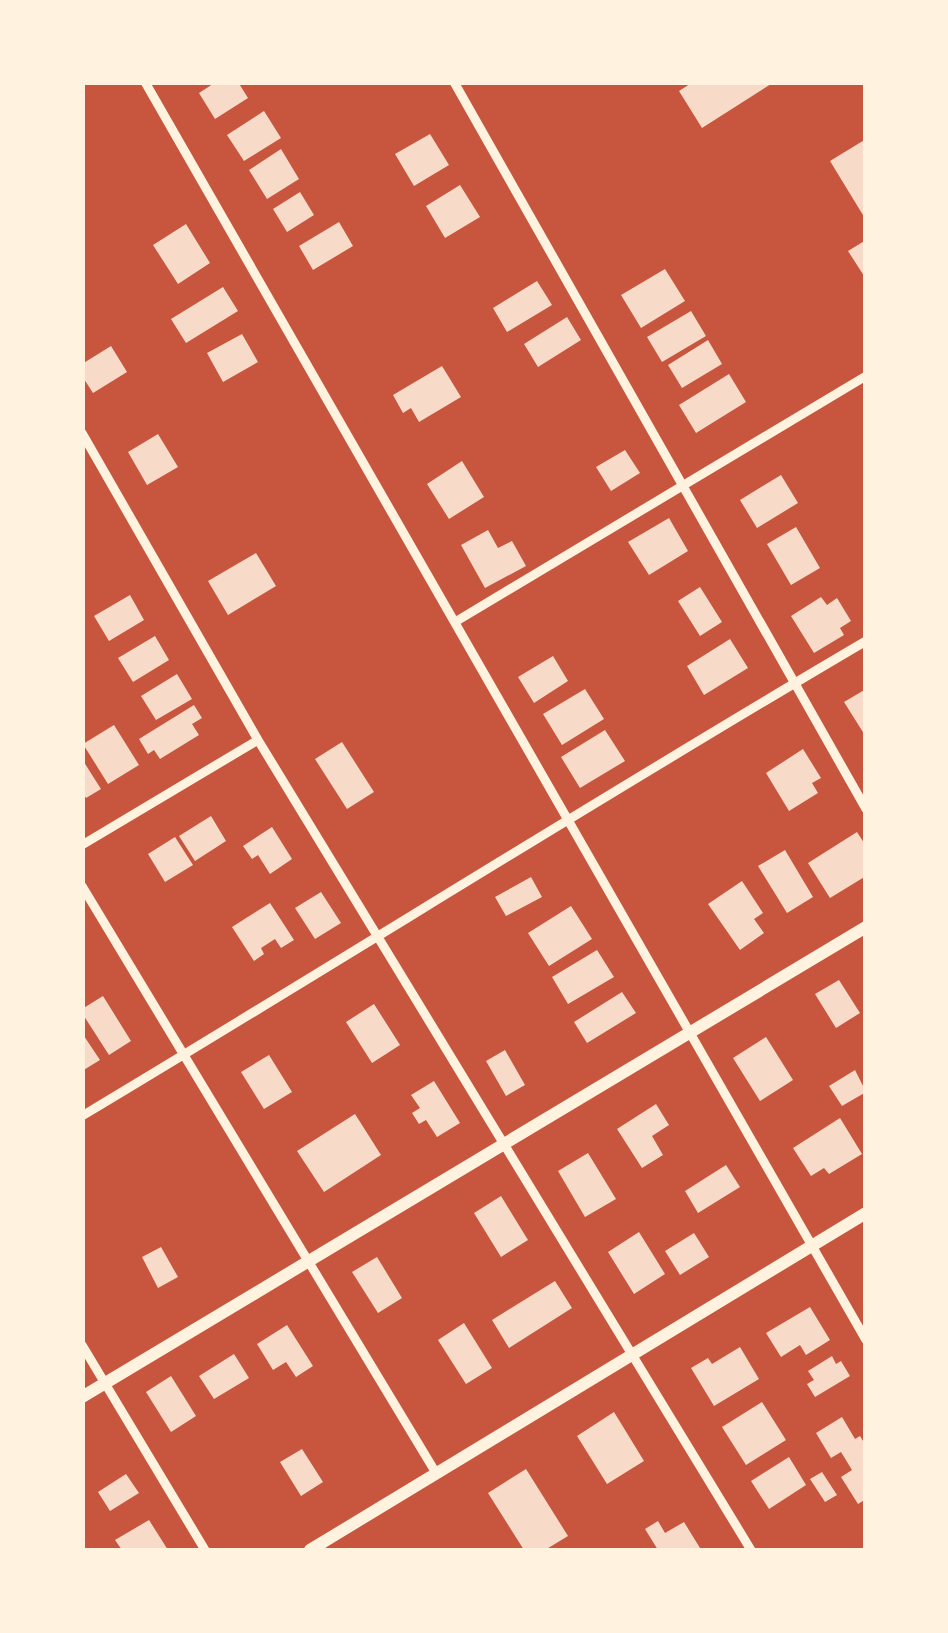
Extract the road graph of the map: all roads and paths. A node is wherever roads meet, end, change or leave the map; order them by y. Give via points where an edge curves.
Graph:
1 (145, 82) edge
2 (454, 82) edge
3 (866, 376) edge
4 (82, 433) edge
5 (684, 484) junction
6 (454, 622) junction
7 (866, 641) edge
8 (796, 682) junction
9 (258, 740) junction
10 (866, 809) edge
11 (568, 817) junction
12 (82, 844) edge
13 (82, 886) edge
14 (866, 927) edge
15 (378, 938) junction
16 (690, 1033) junction
17 (184, 1055) junction
18 (82, 1116) edge
19 (503, 1145) junction
20 (866, 1213) edge
21 (811, 1245) junction
22 (308, 1262) junction
23 (866, 1340) edge
24 (82, 1346) edge
25 (631, 1355) junction
26 (105, 1384) junction
27 (82, 1397) edge
28 (436, 1473) junction
29 (205, 1550) edge
30 (310, 1550) edge
31 (752, 1550) edge

1 - 6 street
2 - 5 street
3 - 5 street
4 - 9 street
5 - 6 street
5 - 8 street
6 - 11 street
7 - 8 street
8 - 10 street
8 - 11 street
9 - 12 street
9 - 15 street
11 - 15 street
11 - 16 street
13 - 17 street
14 - 16 main road
15 - 17 street
15 - 19 street
16 - 19 main road
16 - 21 street
17 - 18 street
17 - 22 street
19 - 22 main road
19 - 25 street
20 - 21 main road
21 - 23 street
21 - 25 main road
22 - 26 main road
22 - 28 street
24 - 26 street
25 - 28 main road
25 - 31 street
26 - 27 main road
26 - 29 street
28 - 30 main road

